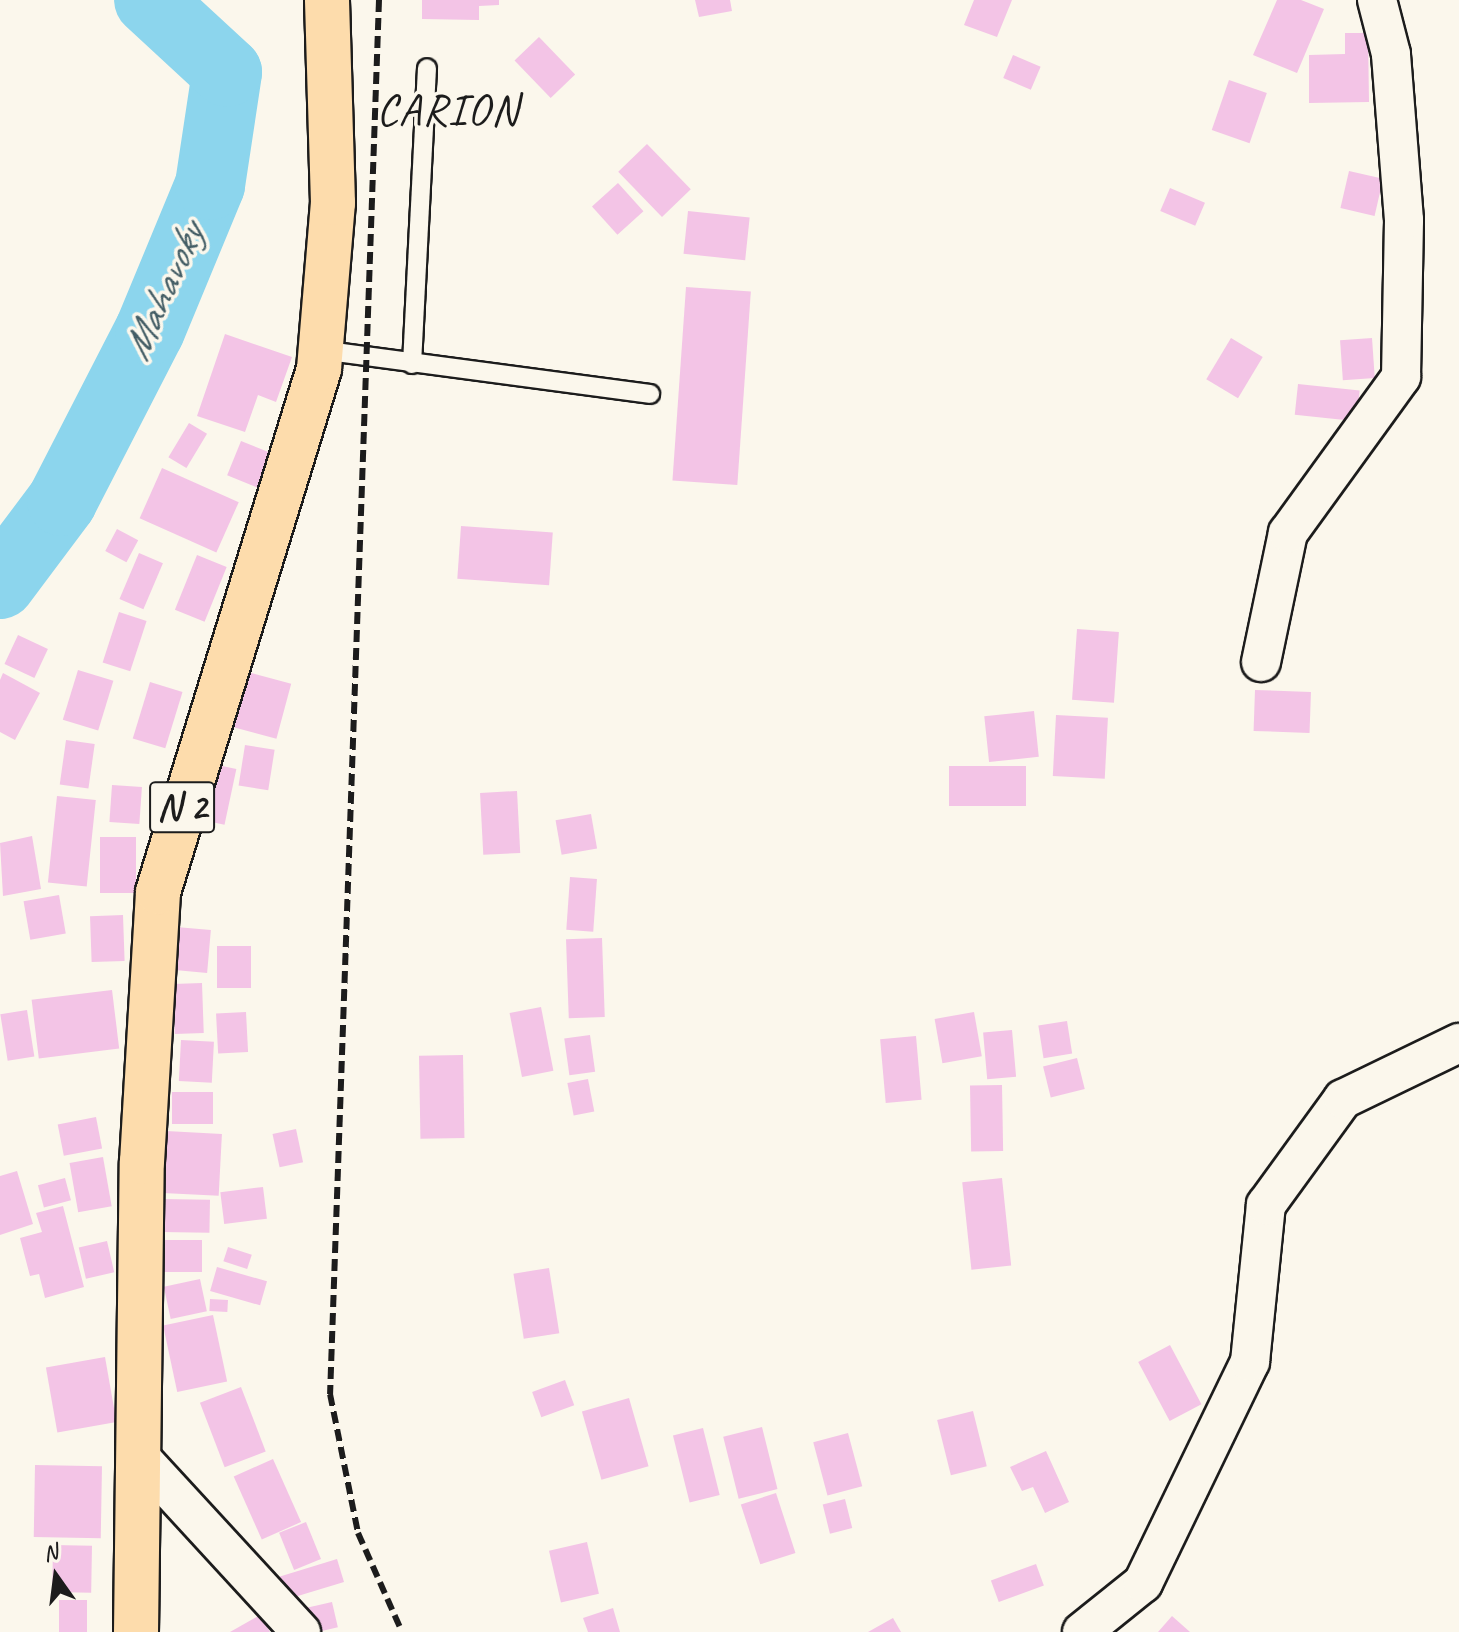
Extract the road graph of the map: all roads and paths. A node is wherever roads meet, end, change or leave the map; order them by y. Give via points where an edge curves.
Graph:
1 (327, 0) edge
2 (1377, 0) edge
3 (427, 68) dead end
4 (321, 350) junction
5 (412, 364) junction
6 (650, 394) dead end
7 (1261, 662) dead end
8 (1459, 1043) edge
9 (140, 1457) junction
10 (136, 1632) edge
11 (301, 1632) edge
12 (1082, 1632) edge

1 - 4 main road, N 2 via 333,203
2 - 7 street via 1391,54 1404,220 1401,377 1288,533
3 - 5 lane
4 - 5 lane
4 - 9 main road, N 2 via 158,892 142,1162
5 - 6 lane
8 - 12 street via 1343,1099 1266,1205 1250,1362 1143,1583
9 - 10 main road, N 2
9 - 11 street

